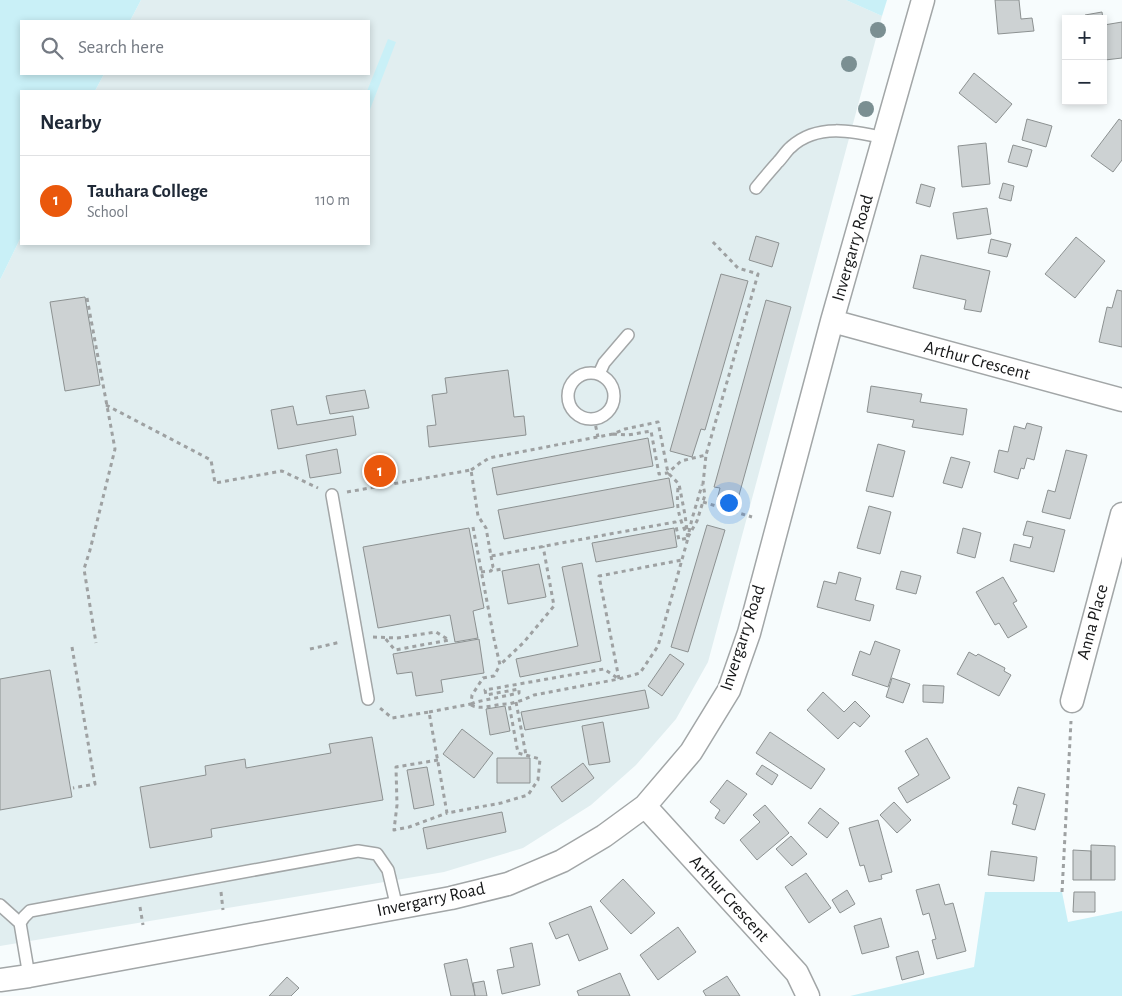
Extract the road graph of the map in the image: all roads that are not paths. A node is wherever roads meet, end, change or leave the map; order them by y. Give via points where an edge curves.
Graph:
1 (923, 0) edge
2 (884, 138) junction
3 (756, 188) dead end
4 (832, 322) junction
5 (628, 335) dead end
6 (599, 374) junction
7 (1122, 400) edge
8 (332, 495) road end
9 (1122, 514) edge
10 (368, 699) road end
11 (1072, 701) road end
12 (645, 806) junction
13 (0, 905) edge
14 (396, 908) junction
15 (20, 923) junction
16 (29, 976) junction
17 (0, 980) edge
18 (808, 996) edge

1 - 2 street, Invergarry Road
2 - 3 lane via 843,130 804,138 791,147
2 - 4 street, Invergarry Road
4 - 7 street, Arthur Crescent
4 - 12 street, Invergarry Road via 749,633 728,690 691,752
5 - 6 lane via 604,363
6 - 6 lane via 584,374 572,383 568,397 579,416 601,416 612,405 613,391
8 - 10 lane
9 - 11 street, Anna Place
12 - 14 street, Invergarry Road via 562,861 508,884
12 - 18 street, Arthur Crescent via 797,973
13 - 15 lane
14 - 15 lane via 388,870 382,861 377,854 358,852 30,911
14 - 16 street, Invergarry Road
15 - 16 lane
16 - 17 street, Invergarry Road

